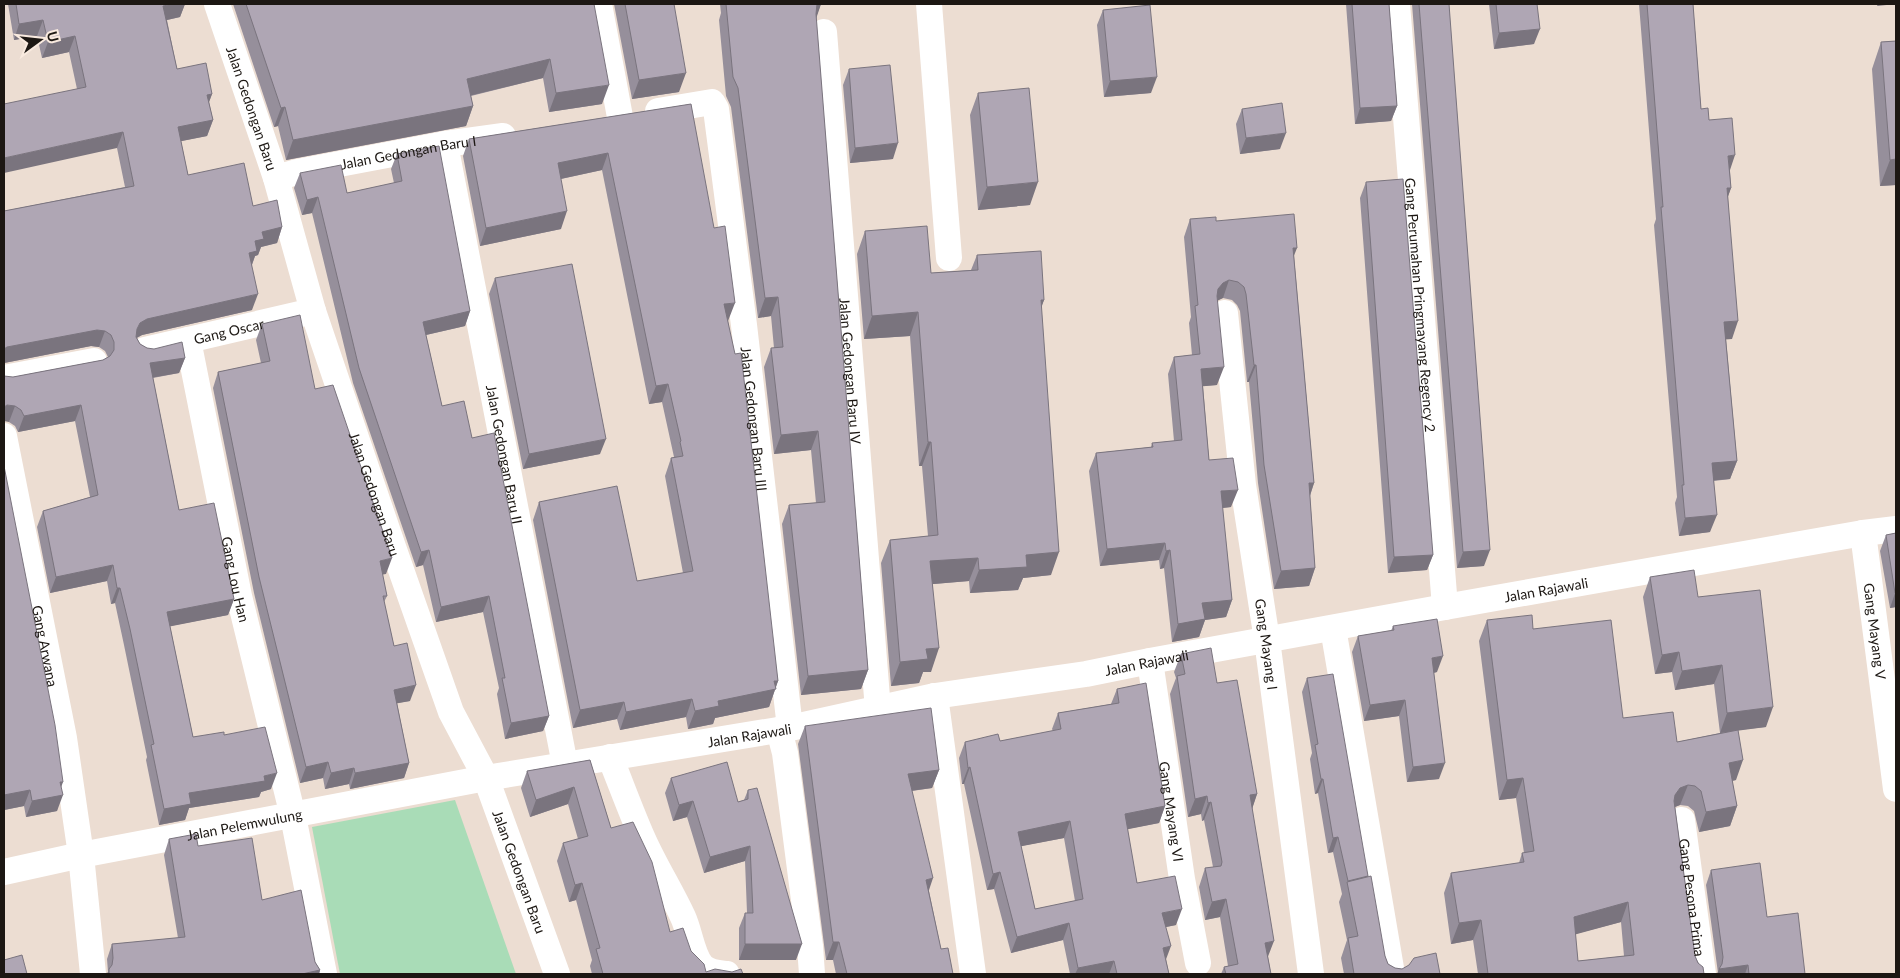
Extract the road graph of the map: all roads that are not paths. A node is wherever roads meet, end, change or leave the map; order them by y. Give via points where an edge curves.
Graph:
1 (217, 4) edge
2 (599, 4) edge
3 (929, 4) edge
4 (1397, 4) edge
5 (824, 32) dead end
6 (524, 132) edge
7 (445, 144) junction
8 (276, 178) junction
9 (949, 258) dead end
10 (314, 311) junction
11 (1225, 313) dead end
12 (188, 340) junction
13 (145, 350) edge
14 (94, 361) edge
15 (4, 378) edge
16 (4, 436) edge
17 (1896, 529) edge
18 (1863, 533) junction
19 (1445, 607) junction
20 (1333, 628) junction
21 (1267, 640) junction
22 (1150, 661) junction
23 (934, 696) junction
24 (878, 710) junction
25 (785, 729) junction
26 (610, 757) junction
27 (565, 765) junction
28 (486, 778) junction
29 (1896, 789) edge
30 (294, 816) junction
31 (1682, 820) dead end
32 (81, 855) junction
33 (4, 872) edge
34 (1198, 963) dead end
35 (93, 974) edge
36 (324, 974) edge
37 (557, 974) edge
38 (727, 974) edge
39 (812, 974) edge
40 (973, 974) edge
41 (1311, 974) edge
42 (1392, 974) edge
43 (1703, 974) edge

1 - 8 street, Jalan Gedongan Baru
2 - 25 street, Jalan Gedongan Baru III via 610,119 712,102 716,109 744,325
3 - 9 street
4 - 19 street, Gang Perumahan Pringmayang Regency 2
5 - 24 street, Jalan Gedongan Baru IV
6 - 7 street, Jalan Gedongan Baru I
7 - 8 street, Jalan Gedongan Baru I
7 - 27 street, Jalan Gedongan Baru II
8 - 10 street, Jalan Gedongan Baru
10 - 12 street, Gang Oscar
10 - 28 street, Jalan Gedongan Baru via 451,712
11 - 21 street, Gang Mayang I via 1243,484
12 - 13 street, Gang Oscar
12 - 30 street, Gang Lou Han via 239,596
14 - 15 street
16 - 32 street, Gang Arwana via 64,738
17 - 18 street, Jalan Rajawali
18 - 19 street, Jalan Rajawali
18 - 29 street, Gang Mayang V
19 - 20 street, Jalan Rajawali
20 - 21 street, Jalan Rajawali
20 - 42 street
21 - 22 street, Jalan Rajawali
21 - 41 street, Gang Mayang I
22 - 23 street, Jalan Rajawali via 1086,674
22 - 34 street, Gang Mayang VI via 1182,879
23 - 24 street, Jalan Rajawali
23 - 40 street
24 - 25 street, Jalan Rajawali
25 - 26 street, Jalan Rajawali
25 - 39 street, Jalan Gedongan Baru III via 785,753
26 - 27 street, Jalan Rajawali
26 - 38 street via 642,837 683,916 696,958 711,972
27 - 28 street, Jalan Rajawali
28 - 30 street, Jalan Pelemwulung
28 - 37 street, Jalan Gedongan Baru
30 - 32 street, Jalan Pelemwulung
30 - 36 street, Gang Lou Han
31 - 43 street, Gang Pesona Prima
32 - 33 street, Jalan Pelemwulung
32 - 35 street, Gang Arwana

